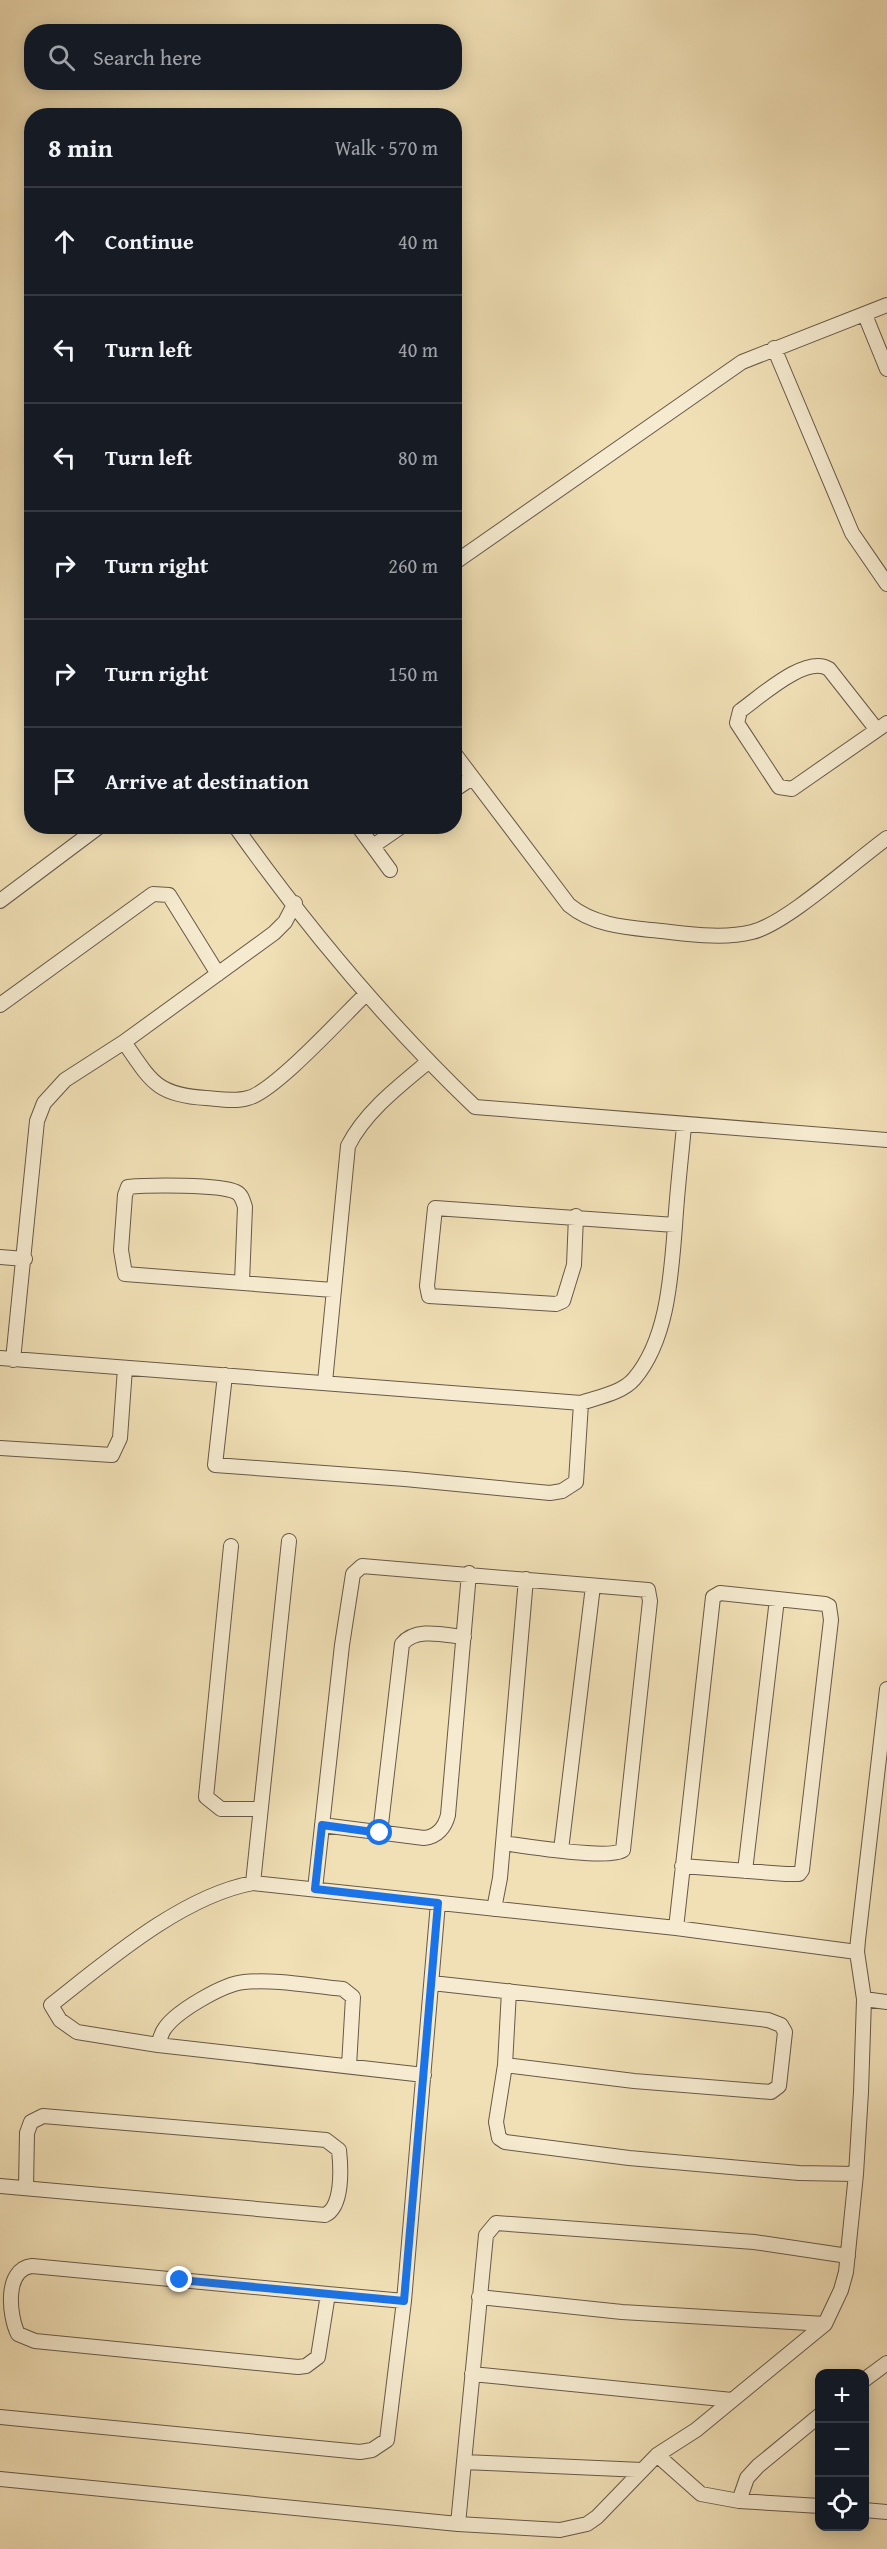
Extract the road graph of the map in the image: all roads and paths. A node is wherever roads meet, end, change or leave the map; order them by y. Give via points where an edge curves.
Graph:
1 (887, 305) edge
2 (865, 315) junction
3 (774, 348) junction
4 (887, 369) edge
5 (462, 557) edge
6 (887, 584) edge
7 (882, 726) edge
8 (462, 764) edge
9 (472, 778) junction
10 (462, 785) edge
11 (89, 834) edge
12 (244, 834) edge
13 (364, 834) edge
14 (390, 834) edge
15 (887, 838) edge
16 (373, 846) junction
17 (390, 870) dead end
18 (0, 901) edge
19 (295, 903) junction
20 (218, 974) junction
21 (366, 995) junction
22 (0, 1005) edge
23 (124, 1042) junction
24 (428, 1062) junction
25 (684, 1126) junction
26 (887, 1140) edge
27 (576, 1216) junction
28 (675, 1225) junction
29 (0, 1257) edge
30 (25, 1259) junction
31 (242, 1282) junction
32 (333, 1290) junction
33 (7, 1359) edge
34 (126, 1368) junction
35 (225, 1375) junction
36 (325, 1383) junction
37 (581, 1403) junction
38 (0, 1448) edge
39 (289, 1541) dead end
40 (231, 1546) dead end
41 (469, 1574) junction
42 (526, 1580) junction
43 (592, 1586) junction
44 (777, 1599) junction
45 (464, 1637) junction
46 (887, 1689) edge
47 (261, 1809) junction
48 (322, 1825) junction
49 (380, 1833) junction
50 (503, 1843) junction
51 (561, 1850) junction
52 (682, 1866) junction
53 (745, 1871) junction
54 (254, 1883) junction
55 (315, 1889) junction
56 (438, 1903) junction
57 (494, 1909) junction
58 (676, 1928) junction
59 (857, 1952) junction
60 (432, 1983) junction
61 (509, 1992) junction
62 (864, 2000) junction
63 (887, 2002) edge
64 (158, 2045) junction
65 (505, 2065) junction
66 (349, 2066) junction
67 (424, 2075) junction
68 (856, 2174) junction
69 (0, 2186) edge
70 (26, 2188) junction
71 (848, 2256) junction
72 (328, 2294) junction
73 (479, 2296) junction
74 (404, 2301) junction
75 (825, 2324) junction
76 (887, 2363) edge
77 (472, 2374) junction
78 (869, 2376) edge
79 (732, 2400) junction
80 (0, 2417) edge
81 (815, 2418) edge
82 (657, 2455) junction
83 (464, 2462) junction
84 (642, 2470) junction
85 (0, 2479) edge
86 (739, 2501) junction
87 (815, 2506) edge
88 (869, 2510) edge
89 (887, 2512) edge
90 (458, 2524) junction

1 - 2 street
2 - 3 street
2 - 4 street
3 - 5 street via 742,362
3 - 6 street via 852,533
7 - 7 street via 792,789 779,787 736,723 740,711 804,666 822,664
8 - 9 street
9 - 10 street
9 - 15 street via 569,905 579,914 617,925 681,933 751,933 775,922
11 - 18 street
12 - 19 street
13 - 16 street
14 - 16 street
16 - 17 street
19 - 20 street via 274,933
19 - 21 street
20 - 22 street via 169,895 153,894
20 - 23 street
21 - 23 street via 276,1082 248,1098 186,1097 163,1090
21 - 24 street
23 - 30 street via 65,1080 44,1103 37,1121
24 - 25 street via 475,1107
24 - 32 street via 373,1112 353,1134 348,1146
25 - 26 street
25 - 28 street
27 - 27 street via 435,1208 429,1296 556,1304 563,1301 574,1265
27 - 28 street
28 - 37 street via 669,1290 645,1362 623,1388
29 - 30 street
30 - 33 street
31 - 31 street via 126,1274 121,1250 128,1187 216,1188 242,1196
31 - 32 street
32 - 36 street
33 - 34 street
34 - 35 street
34 - 38 street via 120,1438 112,1455
35 - 36 street
35 - 37 street via 216,1465 550,1493 576,1482
36 - 37 street
39 - 47 street
40 - 47 street via 206,1797 221,1809
41 - 42 street
41 - 45 street
41 - 48 street via 362,1566 353,1574
42 - 43 street
42 - 50 street
43 - 51 street
43 - 51 street via 642,1588 649,1593 625,1847 618,1853
44 - 52 street via 720,1593 713,1597
44 - 53 street
44 - 53 street via 825,1604 831,1613 804,1866 799,1874
45 - 49 street via 419,1634 402,1644
45 - 49 street via 446,1822 430,1837
46 - 59 street
47 - 54 street
48 - 49 street
48 - 55 street
50 - 51 street
50 - 57 street
52 - 53 street
52 - 58 street
54 - 55 street
54 - 64 street via 193,1904 111,1958 51,2005 60,2019 77,2032
55 - 56 street
56 - 57 street
56 - 60 street
57 - 58 street
58 - 59 street
59 - 62 street
60 - 61 street
60 - 67 street
61 - 65 street
61 - 65 street via 768,2020 781,2025 786,2039 779,2086 761,2093
62 - 63 street
62 - 68 street
64 - 66 street
64 - 66 street via 170,2022 195,2003 232,1984 256,1981 342,1989 353,1997
65 - 68 street via 496,2122 499,2138 505,2142 628,2158
66 - 67 street
67 - 74 street
68 - 71 street
69 - 70 street
70 - 70 street via 325,2215 334,2205 339,2151 326,2140 43,2116 31,2122 27,2133
71 - 73 street via 754,2242 496,2223 486,2235
71 - 75 street via 841,2290
72 - 72 street via 32,2266 16,2274 11,2315 18,2334 35,2341 298,2367 318,2357
72 - 74 street
73 - 75 street via 622,2312
73 - 77 street
74 - 80 street via 390,2432 382,2445 367,2451
75 - 79 street
76 - 78 street
77 - 79 street
77 - 83 street
79 - 82 street
81 - 86 street via 758,2466 747,2478
82 - 84 street
82 - 86 street via 701,2494
83 - 84 street
83 - 90 street
84 - 90 street via 597,2517 574,2528
85 - 90 street
86 - 87 street
88 - 89 street

